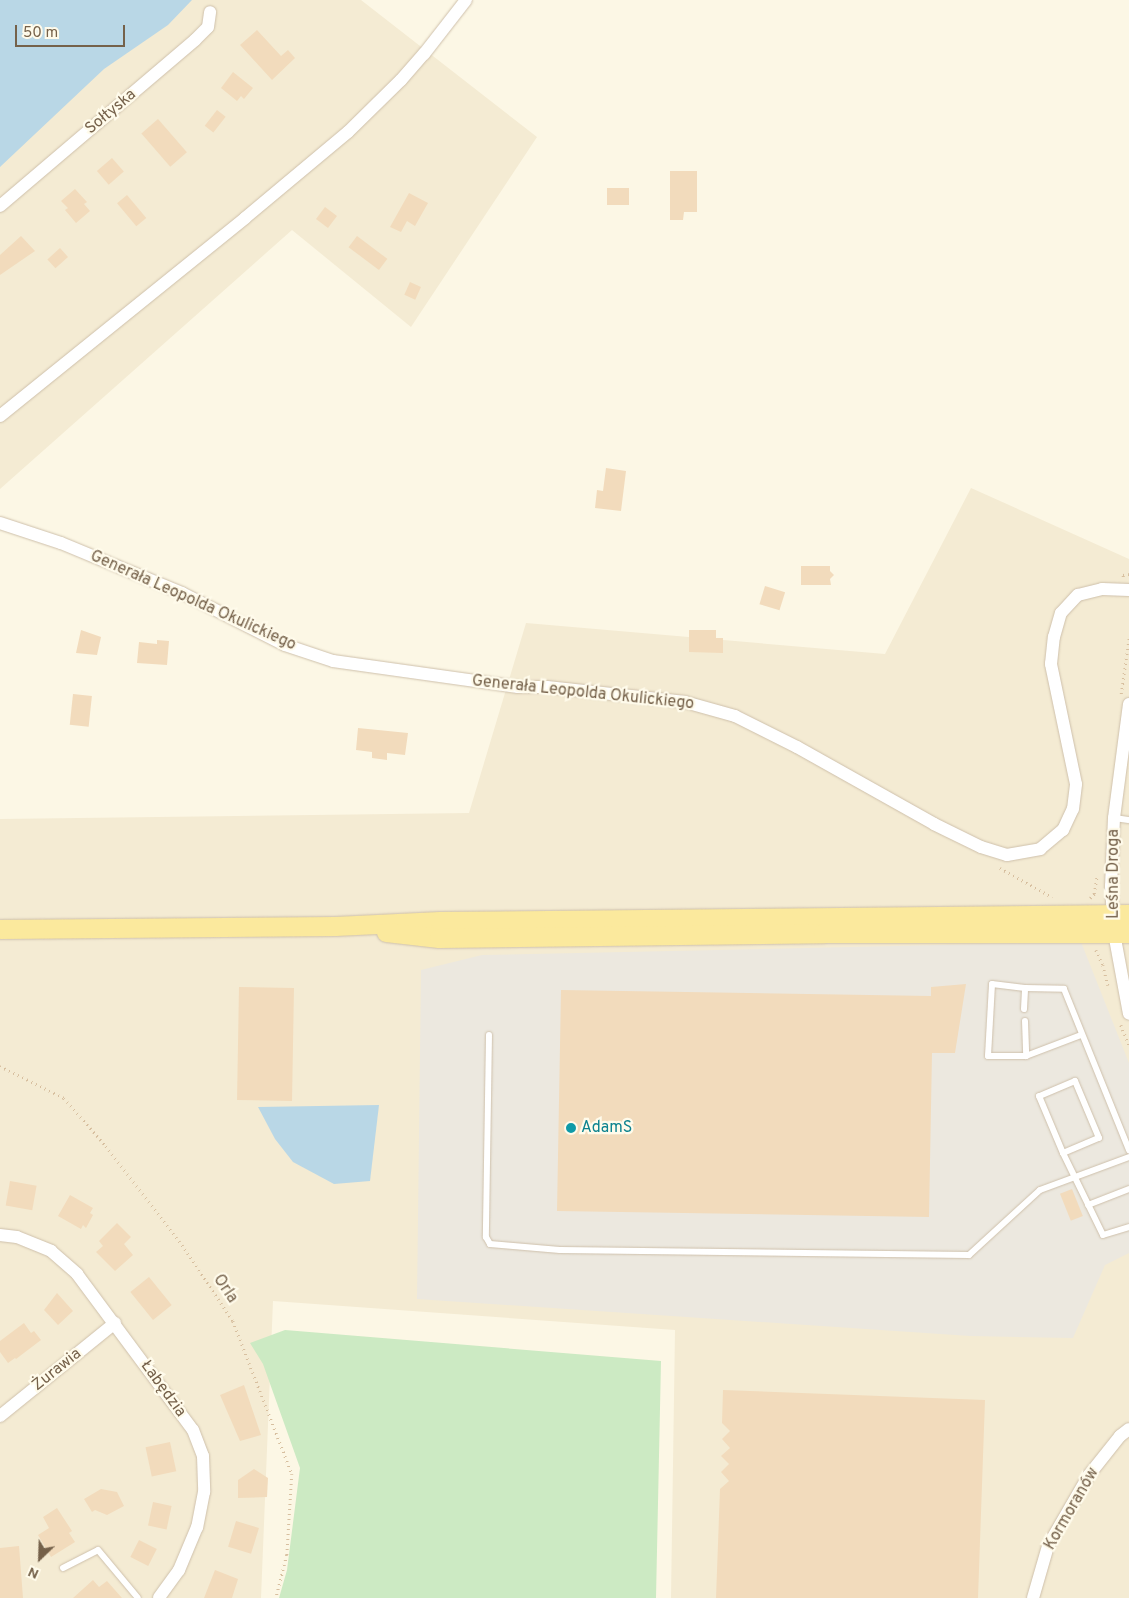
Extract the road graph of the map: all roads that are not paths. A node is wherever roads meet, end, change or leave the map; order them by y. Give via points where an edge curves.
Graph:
1 (466, 0) edge
2 (210, 12) dead end
3 (0, 206) edge
4 (0, 416) edge
5 (0, 523) edge
6 (1129, 590) edge
7 (1129, 704) edge
8 (1114, 818) junction
9 (1129, 820) edge
10 (1121, 913) edge
11 (335, 926) junction
12 (0, 929) edge
13 (1122, 933) edge
14 (1025, 988) junction
15 (1024, 1008) dead end
16 (1124, 1017) edge
17 (1025, 1021) dead end
18 (489, 1035) dead end
19 (1081, 1035) junction
20 (1026, 1056) junction
21 (1129, 1150) edge
22 (1063, 1153) junction
23 (1129, 1157) edge
24 (1075, 1176) junction
25 (1129, 1189) edge
26 (1088, 1205) junction
27 (1129, 1227) edge
28 (0, 1235) edge
29 (115, 1323) junction
30 (0, 1416) edge
31 (1129, 1429) edge
32 (63, 1568) dead end
33 (138, 1598) edge
34 (159, 1598) edge
35 (1033, 1598) edge

1 - 4 street via 401,80 348,132
2 - 3 street, Sołtyska via 208,27 195,40
5 - 6 street, Generała Leopolda Okulickiego via 61,542 182,593 285,645 333,661 518,687 547,687 685,702 735,716 965,840 981,848 1007,854 1040,849 1063,830 1073,809 1076,784 1051,664 1061,613 1078,595 1102,589
7 - 8 street, Leśna Droga
8 - 9 lane
8 - 10 street, Leśna Droga via 1111,886
10 - 11 main road via 440,920
10 - 13 street, Leśna Droga
11 - 12 main road
11 - 13 main road via 439,938
13 - 16 street, Leśna Droga
14 - 15 lane
14 - 19 lane via 1064,990
14 - 20 lane via 992,984 988,1056
17 - 20 lane
18 - 24 lane via 486,1237 490,1244 560,1250 968,1255 1040,1190
19 - 20 lane
19 - 21 lane
22 - 22 lane via 1039,1096 1075,1081 1099,1138
22 - 24 lane
23 - 24 lane
24 - 26 lane
25 - 26 lane
26 - 27 lane via 1103,1235
28 - 29 street, Łabędzia via 17,1237 50,1250 77,1274
29 - 30 street, Żurawia
29 - 34 street, Łabędzia via 194,1430 203,1456 204,1492 197,1528 179,1570
31 - 35 street, Kormoranów via 1090,1474 1048,1546
32 - 33 lane via 98,1550

